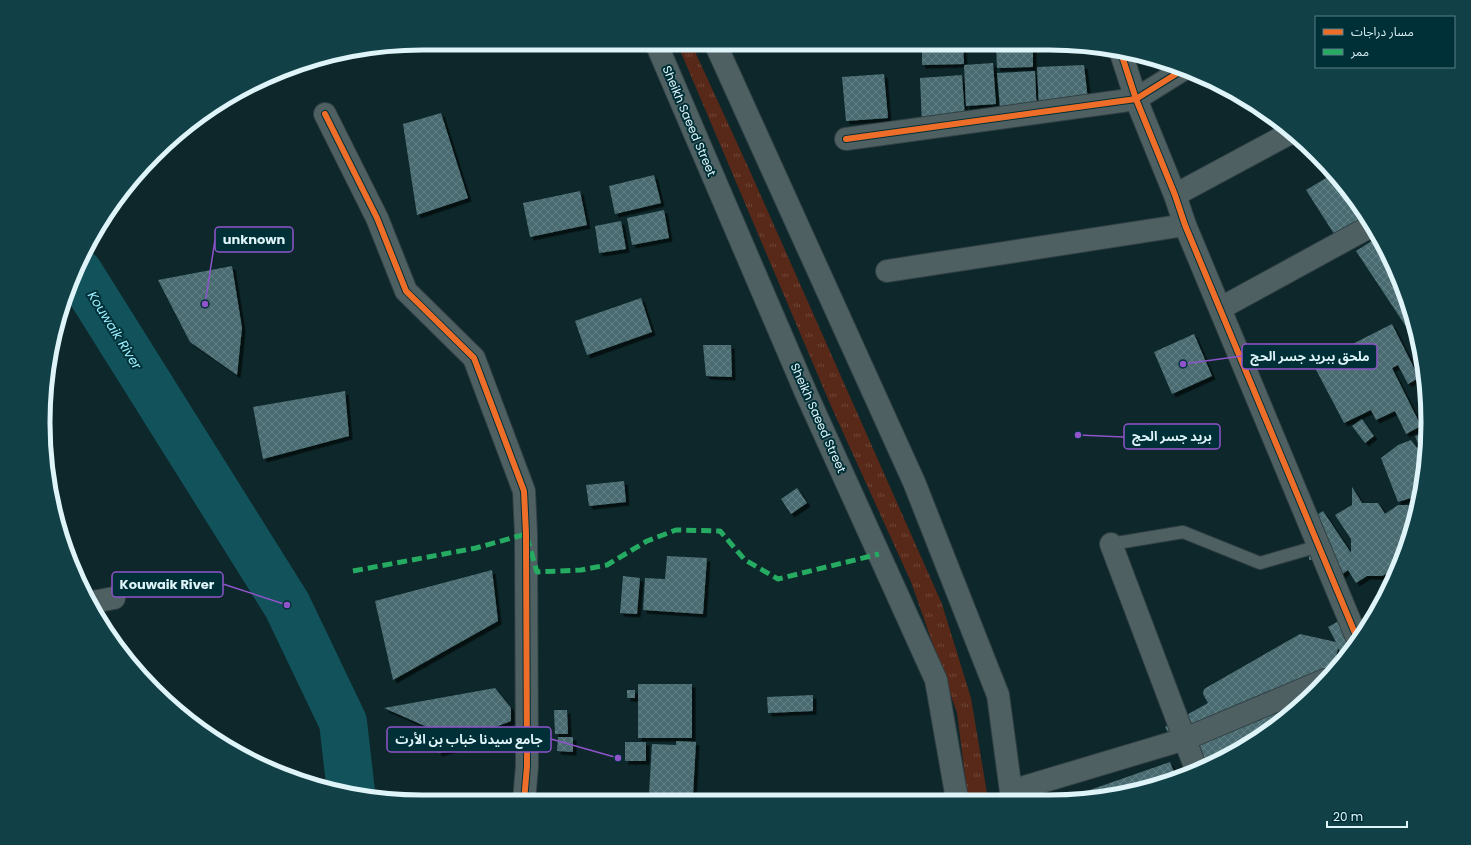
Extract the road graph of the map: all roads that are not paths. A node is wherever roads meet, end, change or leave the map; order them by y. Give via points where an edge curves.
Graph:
1 (659, 50) edge
2 (717, 50) edge
3 (1122, 57) edge
4 (1177, 73) edge
5 (1136, 99) junction
6 (325, 114) dead end
7 (1286, 135) edge
8 (846, 139) dead end
9 (1175, 195) junction
10 (1185, 225) junction
11 (1366, 229) edge
12 (887, 271) dead end
13 (1221, 308) junction
14 (1111, 544) joint
15 (1319, 546) junction
16 (114, 598) dead end
17 (96, 601) edge
18 (1355, 633) edge
19 (1312, 686) edge
20 (1185, 739) junction
21 (1195, 765) edge
22 (525, 795) edge
23 (956, 795) edge
24 (1011, 795) edge

1 - 23 street, Sheikh Saeed Street via 806,393 936,680
2 - 24 street via 917,490 998,695
3 - 5 street
4 - 5 street
5 - 8 street
5 - 9 street
6 - 22 street via 377,218 406,291 474,358 524,491 527,766
7 - 9 street
9 - 10 street
10 - 12 street
10 - 13 street
11 - 13 street
13 - 15 street
14 - 15 lane via 1183,532 1260,563
14 - 20 street
15 - 18 street
16 - 17 street
19 - 20 street
20 - 21 street
20 - 24 street

